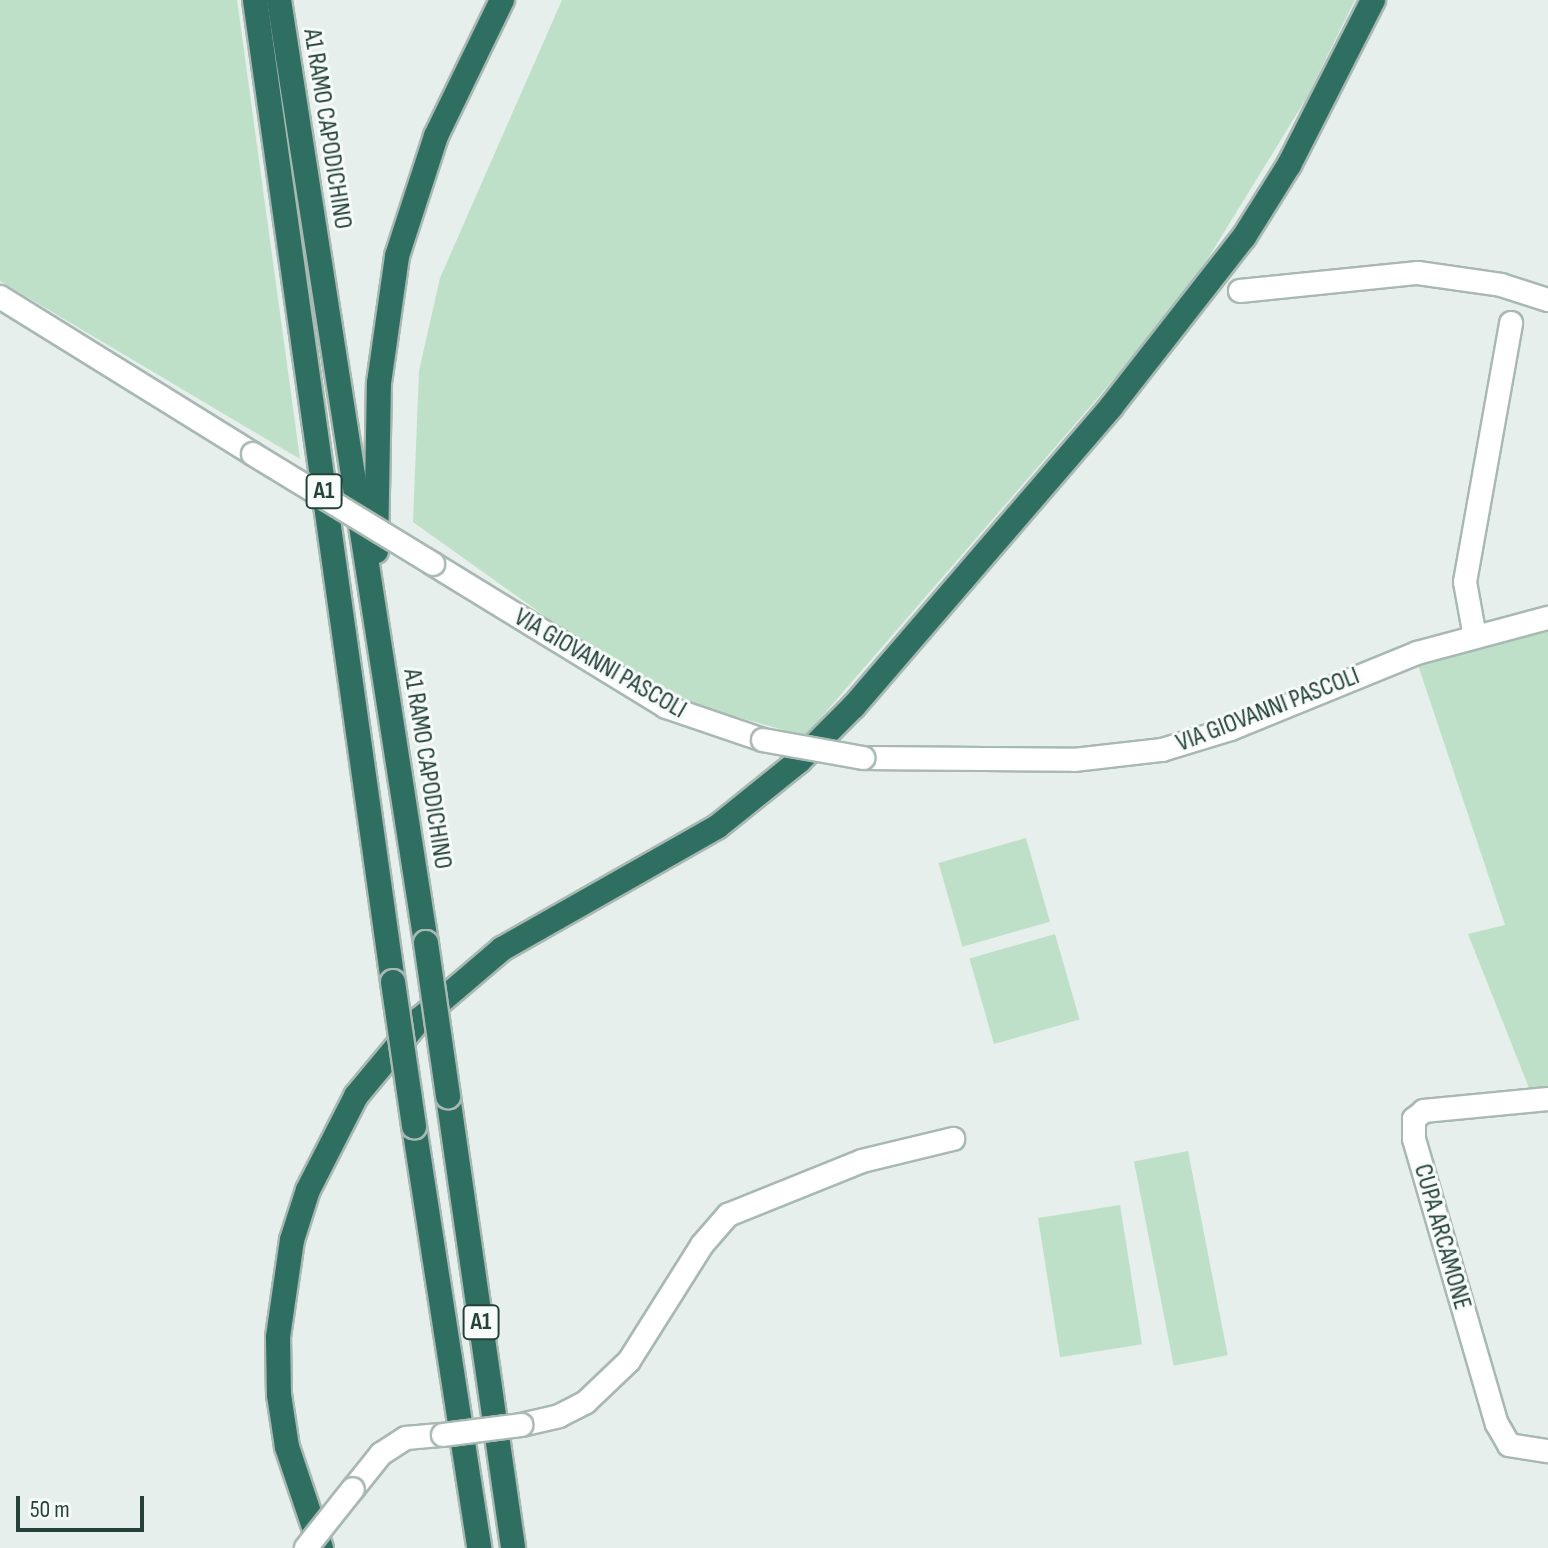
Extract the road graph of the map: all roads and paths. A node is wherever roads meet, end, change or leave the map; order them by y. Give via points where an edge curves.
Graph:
1 (255, 0) edge
2 (279, 0) edge
3 (293, 0) edge
4 (502, 0) edge
5 (1373, 0) edge
6 (297, 116) junction
7 (1240, 291) dead end
8 (0, 297) edge
9 (1548, 300) edge
10 (1511, 323) dead end
11 (371, 598) junction
12 (1548, 618) edge
13 (1475, 637) junction
14 (1548, 1099) edge
15 (953, 1139) dead end
16 (1548, 1451) edge
17 (306, 1548) edge
18 (321, 1548) edge
19 (479, 1548) edge
20 (513, 1548) edge

1 - 19 highway, A1 RAMO CAPODICHINO / A1, bridge via 393,982
2 - 6 highway, A1 RAMO CAPODICHINO / A1
3 - 6 highway
4 - 11 highway via 436,136 397,256 379,383 380,514
5 - 18 highway via 1296,152 1244,237 1111,407 854,706 791,769 717,827 502,949 420,1019 356,1096 304,1203 286,1270 278,1337 287,1447
6 - 11 highway, A1 RAMO CAPODICHINO / A1
7 - 9 street via 1418,273 1501,285
8 - 13 street, VIA GIOVANNI PASCOLI, bridge via 666,707 763,740 863,758 1074,760 1162,750 1231,729 1417,653
10 - 13 street via 1465,582
11 - 20 highway, A1 RAMO CAPODICHINO / A1, bridge
12 - 13 street, VIA GIOVANNI PASCOLI
14 - 16 street, CUPA ARCAMONE via 1424,1111 1414,1119 1414,1129 1497,1424 1509,1445
15 - 17 street, bridge via 862,1161 728,1215 702,1245 629,1361 586,1402 559,1416 521,1425 406,1438 381,1454

